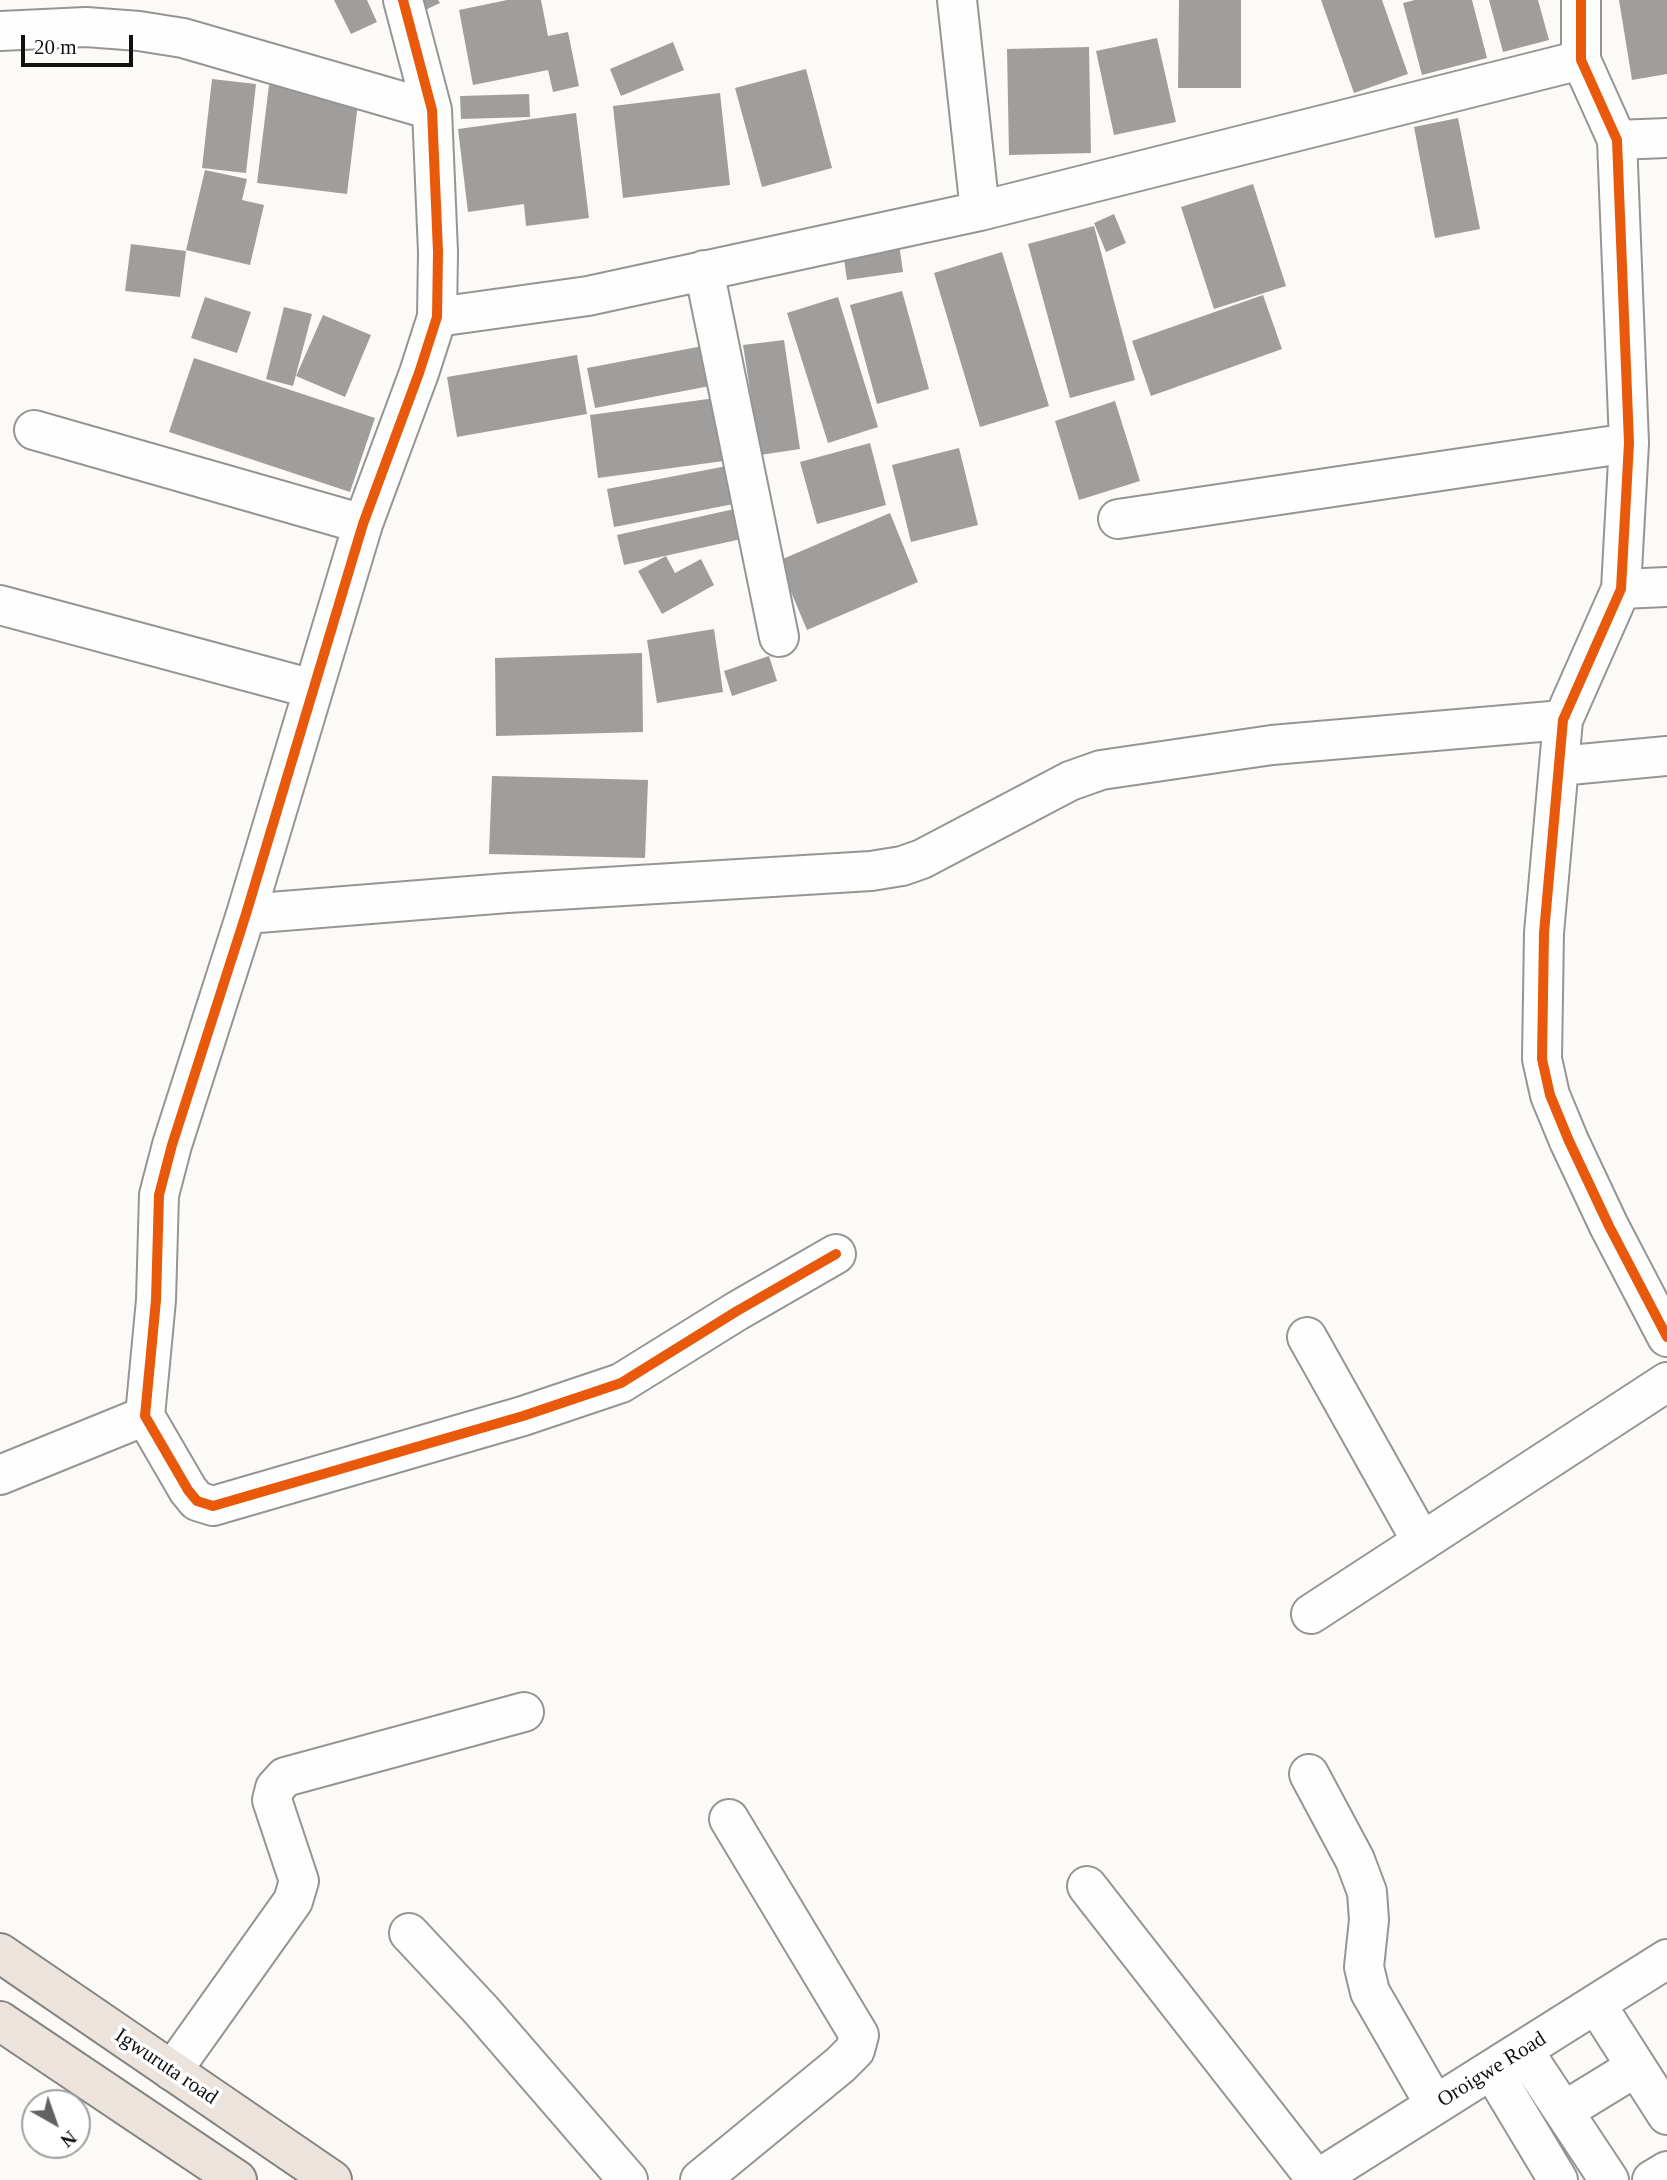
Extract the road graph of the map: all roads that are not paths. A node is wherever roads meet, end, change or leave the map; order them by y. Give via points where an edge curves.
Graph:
1 (403, 0) edge
2 (957, 0) edge
3 (1581, 0) edge
4 (0, 31) edge
5 (1581, 60) junction
6 (432, 110) junction
7 (1667, 138) edge
8 (1617, 140) junction
9 (980, 211) junction
10 (704, 270) junction
11 (437, 317) junction
12 (34, 430) dead end
13 (1629, 443) junction
14 (1118, 519) dead end
15 (363, 524) junction
16 (1667, 587) edge
17 (1620, 589) junction
18 (0, 605) edge
19 (779, 637) dead end
20 (313, 689) junction
21 (1563, 720) junction
22 (1667, 756) edge
23 (1559, 766) junction
24 (246, 914) junction
25 (836, 1254) dead end
26 (1307, 1337) dead end
27 (1667, 1337) edge
28 (1667, 1382) edge
29 (145, 1416) junction
30 (0, 1475) edge
31 (1422, 1542) junction
32 (1311, 1614) dead end
33 (524, 1712) dead end
34 (1308, 1774) dead end
35 (729, 1819) dead end
36 (1087, 1886) dead end
37 (409, 1933) dead end
38 (0, 1954) edge
39 (1667, 1960) edge
40 (1596, 2004) junction
41 (0, 2021) edge
42 (1524, 2050) junction
43 (1636, 2067) junction
44 (1492, 2070) junction
45 (172, 2071) junction
46 (1435, 2105) junction
47 (1564, 2111) junction
48 (1667, 2115) edge
49 (1667, 2171) edge
50 (237, 2180) edge
51 (332, 2180) edge
52 (628, 2180) edge
53 (700, 2180) edge
54 (1316, 2180) edge
55 (1558, 2180) edge
56 (1609, 2180) edge
57 (1652, 2180) edge

1 - 6 street
2 - 9 street
3 - 5 street
4 - 6 street via 86,27 183,37
5 - 8 street
5 - 9 street
6 - 11 street
7 - 8 street
8 - 13 street
9 - 10 street
10 - 11 street via 588,296
10 - 19 street
11 - 15 street
12 - 15 street
13 - 14 street
13 - 17 street
15 - 20 street
16 - 17 street
17 - 21 street
18 - 20 street
20 - 24 street
21 - 23 street
21 - 24 street via 1272,745 1101,770 1070,781 922,859 871,871
22 - 23 street
23 - 27 street via 1544,933 1542,1059 1550,1095 1569,1141
24 - 29 street via 159,1195 156,1300
25 - 29 street via 621,1383 213,1506 197,1501 188,1490
26 - 31 street
28 - 31 street
29 - 30 street
31 - 32 street
33 - 45 street via 285,1777 272,1800 299,1881 293,1901
34 - 46 street via 1355,1860 1367,1892 1364,1967 1370,1992
35 - 53 street via 859,2035 859,2042 841,2065
36 - 54 street
37 - 52 street
38 - 45 main road, Igwuruta road
39 - 40 street, Oroigwe Road
40 - 42 street, Oroigwe Road
40 - 43 street
41 - 50 main road
42 - 44 street, Oroigwe Road
42 - 47 street
43 - 47 street
43 - 48 street
44 - 46 street, Oroigwe Road
44 - 55 street
45 - 51 main road, Igwuruta road
46 - 54 street, Oroigwe Road
47 - 56 street
49 - 57 street

